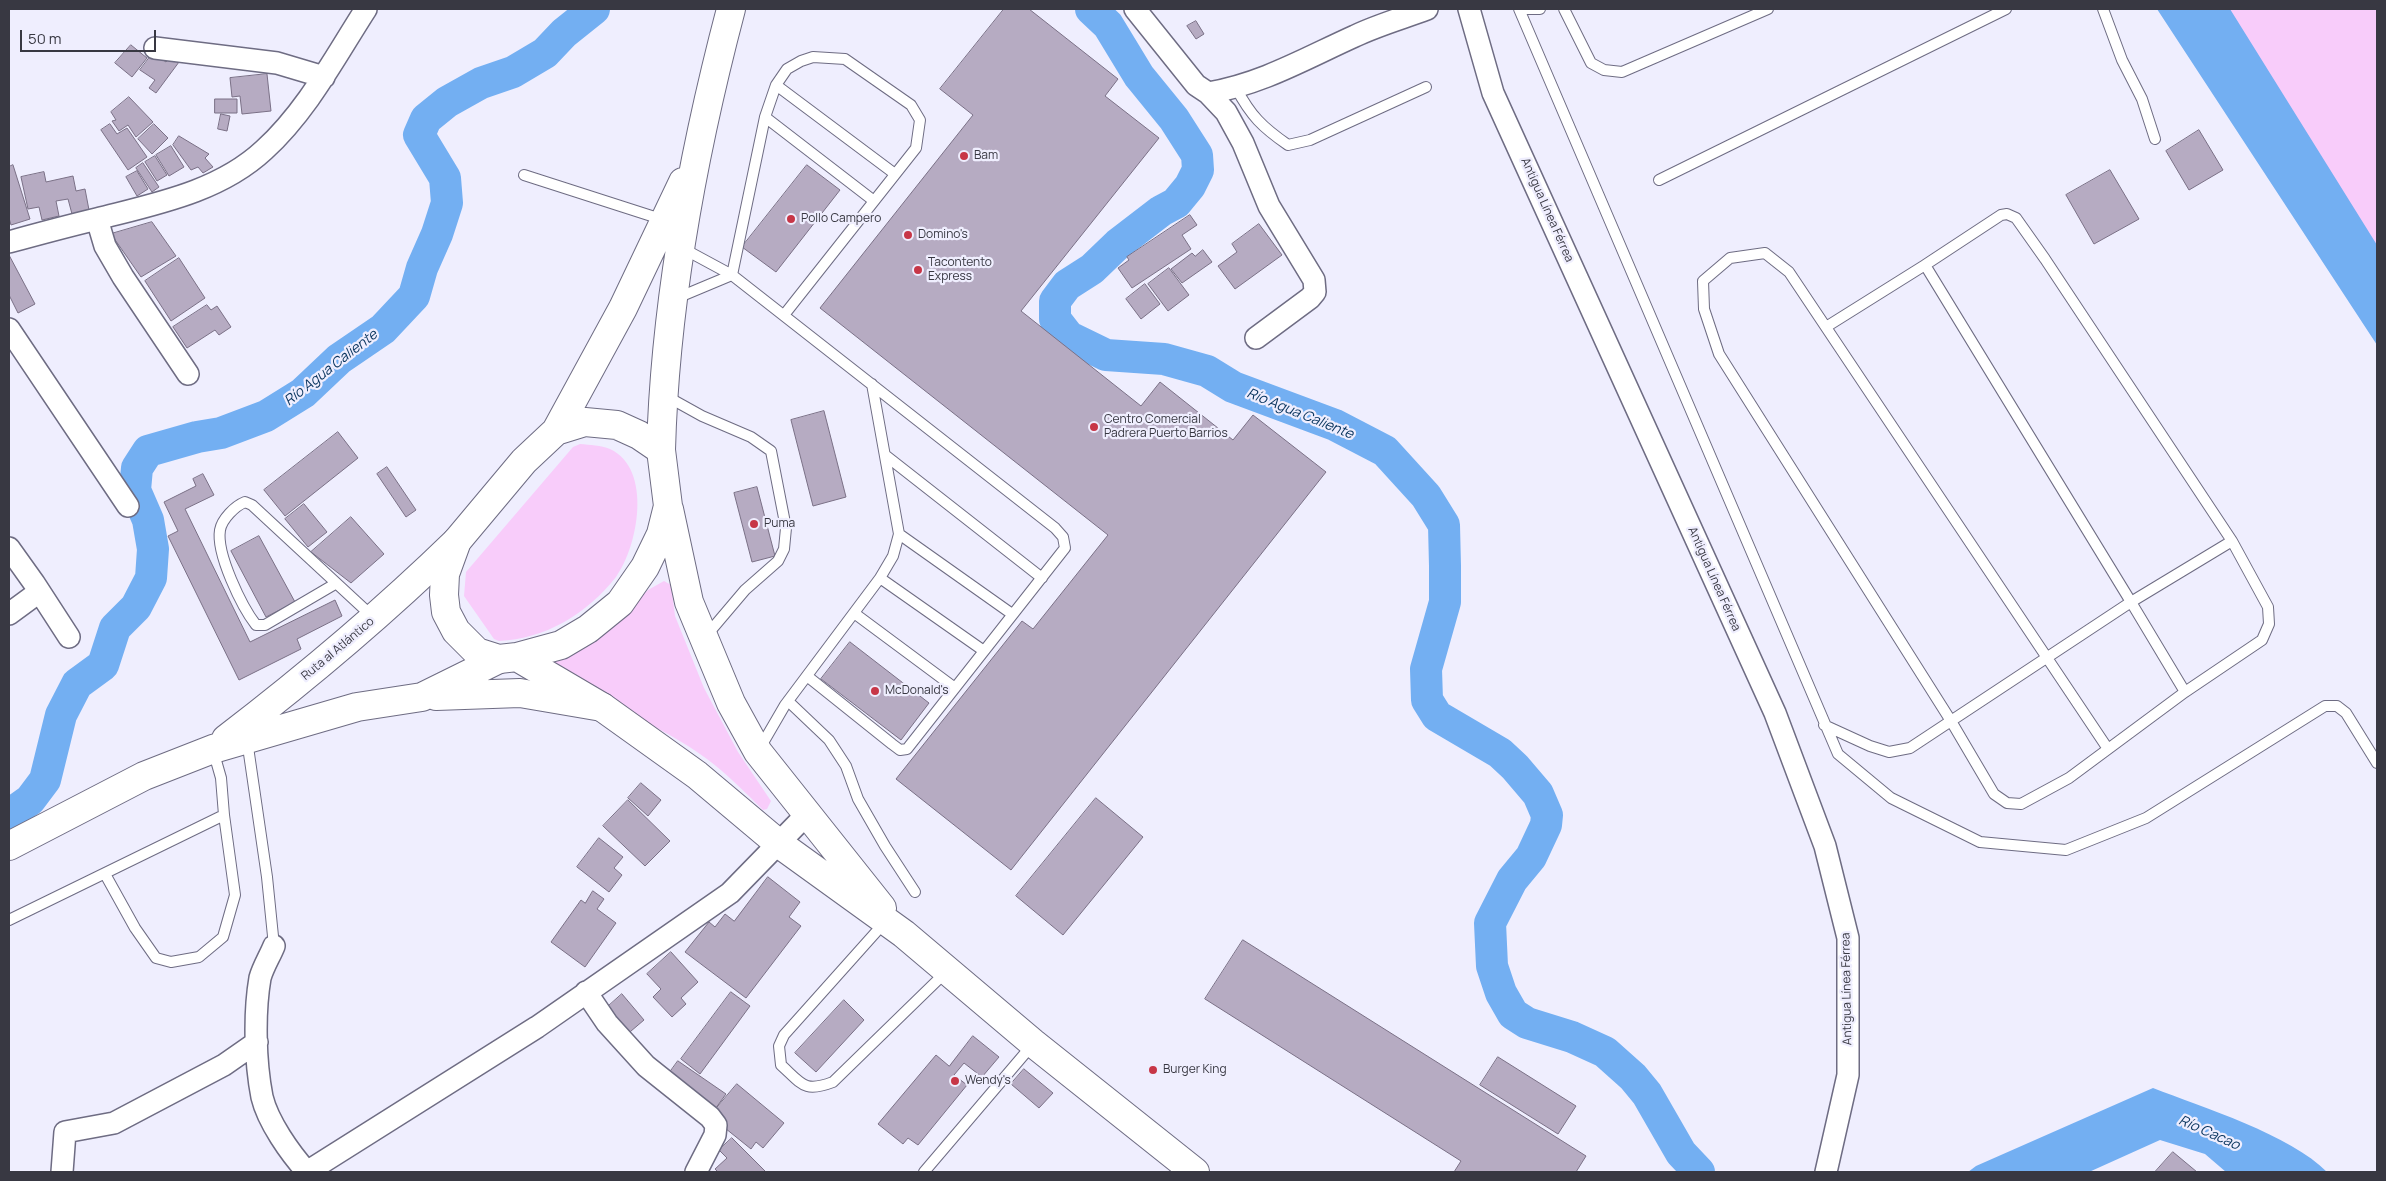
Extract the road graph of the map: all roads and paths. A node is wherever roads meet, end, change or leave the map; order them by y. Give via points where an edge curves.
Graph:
1 (366, 9) edge
2 (1135, 9) edge
3 (1427, 9) edge
4 (1469, 9) edge
5 (1520, 9) edge
6 (1540, 9) edge
7 (1564, 9) edge
8 (1768, 9) edge
9 (2006, 9) edge
10 (2103, 9) edge
11 (730, 13) edge
12 (155, 48) dead end
13 (324, 77) junction
14 (776, 85) junction
15 (1426, 87) dead end
16 (1236, 88) junction
17 (1208, 93) junction
18 (765, 117) junction
19 (2155, 139) dead end
20 (697, 151) junction
21 (895, 174) junction
22 (524, 176) dead end
23 (1659, 180) dead end
24 (874, 201) junction
25 (97, 219) junction
26 (664, 220) junction
27 (9, 242) edge
28 (680, 247) junction
29 (1925, 265) junction
30 (732, 275) junction
31 (672, 301) junction
32 (784, 315) junction
33 (1826, 326) junction
34 (9, 329) edge
35 (1256, 338) dead end
36 (188, 374) dead end
37 (872, 384) junction
38 (663, 394) junction
39 (556, 431) junction
40 (661, 450) junction
41 (885, 455) junction
42 (128, 506) dead end
43 (668, 506) junction
44 (899, 534) junction
45 (457, 541) junction
46 (2232, 541) junction
47 (9, 548) edge
48 (880, 578) junction
49 (1042, 578) junction
50 (335, 584) junction
51 (39, 592) junction
52 (2131, 602) junction
53 (854, 613) junction
54 (9, 614) edge
55 (1012, 614) junction
56 (374, 618) junction
57 (69, 637) dead end
58 (704, 639) junction
59 (984, 652) junction
60 (508, 658) junction
61 (2048, 658) junction
62 (807, 676) junction
63 (955, 688) junction
64 (2185, 692) junction
65 (422, 697) junction
66 (788, 701) junction
67 (602, 707) junction
68 (1952, 721) junction
69 (1824, 724) junction
70 (247, 739) junction
71 (213, 749) junction
72 (2108, 749) junction
73 (758, 752) junction
74 (2377, 763) edge
75 (807, 814) junction
76 (224, 816) junction
77 (778, 843) junction
78 (9, 846) edge
79 (105, 874) junction
80 (915, 892) dead end
81 (9, 920) edge
82 (895, 928) junction
83 (274, 946) joint
84 (947, 971) junction
85 (586, 992) junction
86 (257, 1042) junction
87 (1034, 1043) junction
88 (62, 1172) edge
89 (307, 1172) edge
90 (696, 1172) edge
91 (924, 1172) edge
92 (1194, 1172) edge
93 (1826, 1172) edge

1 - 13 street
2 - 17 street via 1196,85
3 - 16 street via 1356,35 1280,72
4 - 93 street, Antigua Línea Férrea via 1493,93 1775,713 1825,846 1848,938 1848,1075
5 - 6 lane
5 - 69 lane
7 - 8 lane via 1591,63 1604,70 1622,72
9 - 23 lane
10 - 19 lane via 2122,60 2142,99
11 - 20 main road
12 - 13 street via 277,63
13 - 25 street via 286,126 238,171 164,203
14 - 18 lane
14 - 21 lane
14 - 21 lane via 787,69 801,61 845,59 911,105 920,120 916,148
15 - 16 lane via 1310,140 1288,144 1265,130 1248,112
16 - 17 street
17 - 35 street via 1226,112 1243,143 1269,206 1314,280 1314,292 1310,298
18 - 24 lane
18 - 30 lane
20 - 26 main road
20 - 28 main road
21 - 24 lane
22 - 26 lane
24 - 32 lane
25 - 27 street
25 - 36 street via 105,246 123,277
26 - 39 main road via 623,308
28 - 30 lane
28 - 31 main road
29 - 33 lane
29 - 46 lane via 2001,215 2016,218
29 - 52 lane
30 - 31 lane
30 - 32 lane
31 - 38 main road
32 - 37 lane
33 - 61 lane
33 - 68 lane via 1789,272 1765,252 1730,258 1703,281 1704,309 1719,354
34 - 42 street
37 - 41 lane
37 - 49 lane via 1063,537 1065,548
38 - 40 main road
38 - 58 lane via 702,416 752,437 771,451 786,528 784,549 778,560 745,590
39 - 40 main road via 585,422 617,425
39 - 45 main road via 524,461
40 - 43 main road
41 - 44 lane
41 - 49 lane
43 - 58 main road via 689,602
43 - 60 main road, Ruta al Atlántico via 661,534 645,567 620,603 588,629 561,645
44 - 48 lane via 893,556
44 - 55 lane
45 - 56 main road, Ruta al Atlántico
45 - 60 main road via 445,574 446,612 465,642 477,652
46 - 52 lane
46 - 64 lane via 2268,607 2269,624 2262,640
47 - 51 street
48 - 53 lane
48 - 59 lane
49 - 55 lane
50 - 50 lane via 252,505 245,502 238,505 220,530 222,552 235,586 256,625 265,625
50 - 56 lane
51 - 54 street
51 - 57 street
52 - 61 lane
52 - 64 lane
53 - 62 lane
53 - 63 lane
55 - 59 lane
56 - 71 main road, Ruta al Atlántico via 312,673
58 - 73 main road via 731,703
59 - 63 lane
60 - 65 main road, Ruta al Atlántico
60 - 67 main road
61 - 68 lane
61 - 72 lane
62 - 63 lane via 900,750 907,749
62 - 66 lane
64 - 72 lane
65 - 67 main road via 520,693
65 - 70 main road, Ruta al Atlántico via 357,707
66 - 73 lane
66 - 80 lane via 829,740 846,766 858,800 884,846
67 - 77 main road via 697,775
68 - 69 lane via 1910,748 1889,752
68 - 72 lane via 1994,794 2007,803 2021,804 2069,778
69 - 74 lane via 1838,754 1891,798 1980,842 2066,850 2146,818 2325,706 2337,706 2346,713
70 - 71 main road, Ruta al Atlántico
70 - 83 lane via 269,887
71 - 76 lane via 221,778
71 - 78 main road, Ruta al Atlántico via 144,776
73 - 75 main road
75 - 77 street
75 - 82 main road
76 - 79 lane
76 - 79 lane via 235,895 223,937 199,957 171,962 156,958
77 - 82 main road
77 - 85 street via 730,893
79 - 81 lane
82 - 84 main road
82 - 84 lane via 784,1035 779,1046 781,1065 805,1087 818,1088 833,1082
83 - 86 street via 261,976
84 - 87 main road
85 - 89 street via 537,1027
85 - 90 street via 607,1023 646,1066 716,1125
86 - 88 street via 224,1065 114,1123 65,1132
86 - 89 street via 263,1098 289,1152
87 - 91 lane
87 - 92 main road

